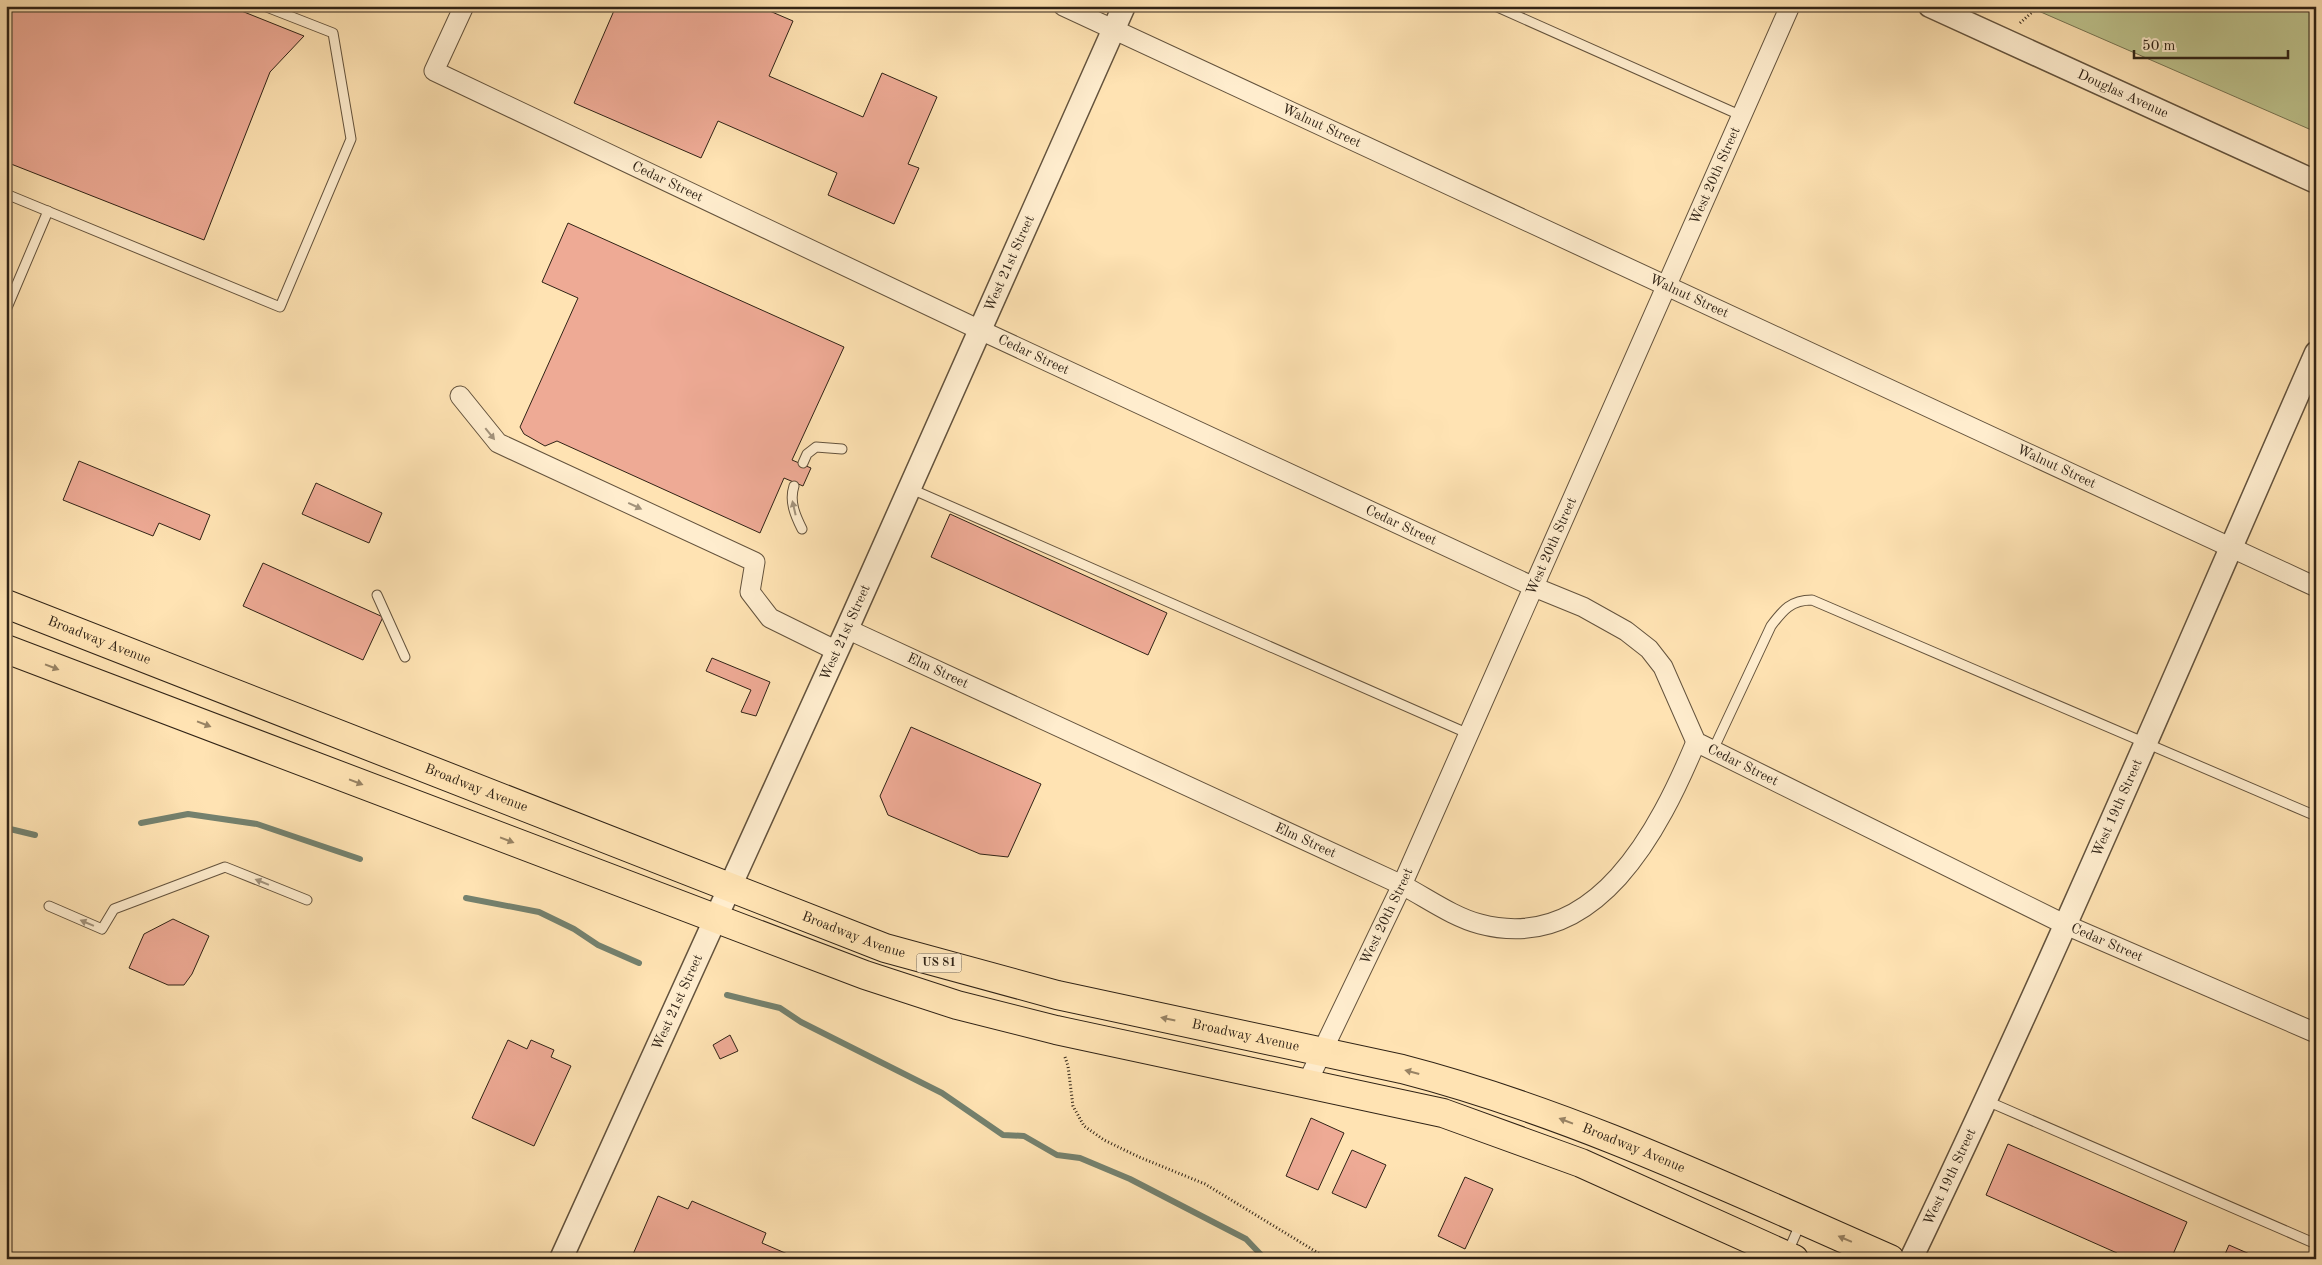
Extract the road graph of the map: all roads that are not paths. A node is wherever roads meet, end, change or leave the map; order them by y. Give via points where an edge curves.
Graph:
1 (264, 6) edge
2 (464, 6) edge
3 (1063, 6) edge
4 (1124, 6) edge
5 (1495, 6) edge
6 (1790, 6) edge
7 (1930, 6) edge
8 (1114, 30) junction
9 (1742, 116) junction
10 (2316, 182) edge
11 (6, 194) edge
12 (48, 211) junction
13 (1666, 286) junction
14 (6, 310) edge
15 (980, 330) junction
16 (2316, 353) edge
17 (460, 396) dead end
18 (842, 449) dead end
19 (803, 463) dead end
20 (794, 486) dead end
21 (909, 488) junction
22 (802, 529) dead end
23 (2231, 548) junction
24 (1534, 587) junction
25 (2316, 587) edge
26 (377, 594) dead end
27 (6, 604) edge
28 (842, 639) junction
29 (6, 649) edge
30 (405, 657) dead end
31 (1469, 734) junction
32 (2146, 743) junction
33 (1704, 746) junction
34 (2316, 816) edge
35 (1402, 885) junction
36 (730, 888) junction
37 (307, 900) dead end
38 (49, 906) dead end
39 (716, 919) junction
40 (2066, 925) junction
41 (2316, 1033) edge
42 (1322, 1052) junction
43 (1307, 1083) junction
44 (1987, 1101) junction
45 (1802, 1220) junction
46 (2316, 1244) edge
47 (1788, 1258) edge
48 (562, 1259) edge
49 (1890, 1259) edge
50 (1911, 1259) edge

1 - 12 lane via 333,33 351,139 280,307
2 - 15 street, Cedar Street via 434,71
3 - 8 street, Walnut Street
4 - 8 street, West 21st Street
5 - 9 lane
6 - 9 street, West 20th Street
7 - 10 street, Douglas Avenue
8 - 13 street, Walnut Street
8 - 15 street, West 21st Street
9 - 13 street, West 20th Street
11 - 12 lane
12 - 14 lane
13 - 23 street, Walnut Street
13 - 24 street, West 20th Street
15 - 21 street, West 21st Street
15 - 24 street, Cedar Street
16 - 23 street, West 19th Street via 2306,384
17 -> 28 street, Elm Street via 498,443 755,562 752,578 770,602
18 - 19 lane via 816,447 807,454
22 -> 20 lane via 792,499
21 - 28 street, West 21st Street
21 - 31 lane
23 - 25 street, Walnut Street
23 - 32 street, West 19th Street
24 - 31 street, West 20th Street
24 - 33 street, Cedar Street via 1583,607 1626,631 1650,649 1663,667
26 - 30 lane
27 - 36 highway, Broadway Avenue / US 81
28 - 35 street, Elm Street
28 - 36 street, West 21st Street
29 -> 39 highway, US 81
31 - 35 street, West 20th Street
32 - 33 lane via 1812,600 1799,600 1782,612 1771,626
32 - 34 lane
32 - 40 street, West 19th Street
33 - 35 street, Elm Street via 1640,852 1608,887 1562,919 1517,928 1480,924
33 - 40 street, Cedar Street
35 - 42 street, West 20th Street
36 - 39 street, West 21st Street
42 -> 36 highway, Broadway Avenue / US 81 via 1057,995 965,971 886,948
37 -> 38 lane via 225,867 114,909 102,929
39 - 43 highway, US 81 via 865,975 948,1002 1056,1030
39 - 48 street, West 21st Street
40 - 41 street, Cedar Street
40 - 44 street, West 19th Street
42 - 43 street, West 20th Street
45 -> 42 highway, Broadway Avenue / US 81 via 1516,1102 1402,1069
43 - 47 highway, US 81 via 1444,1113 1512,1137 1639,1188
44 - 46 lane
44 - 50 street, West 19th Street
45 - 47 lane
49 -> 45 highway, Broadway Avenue / US 81

